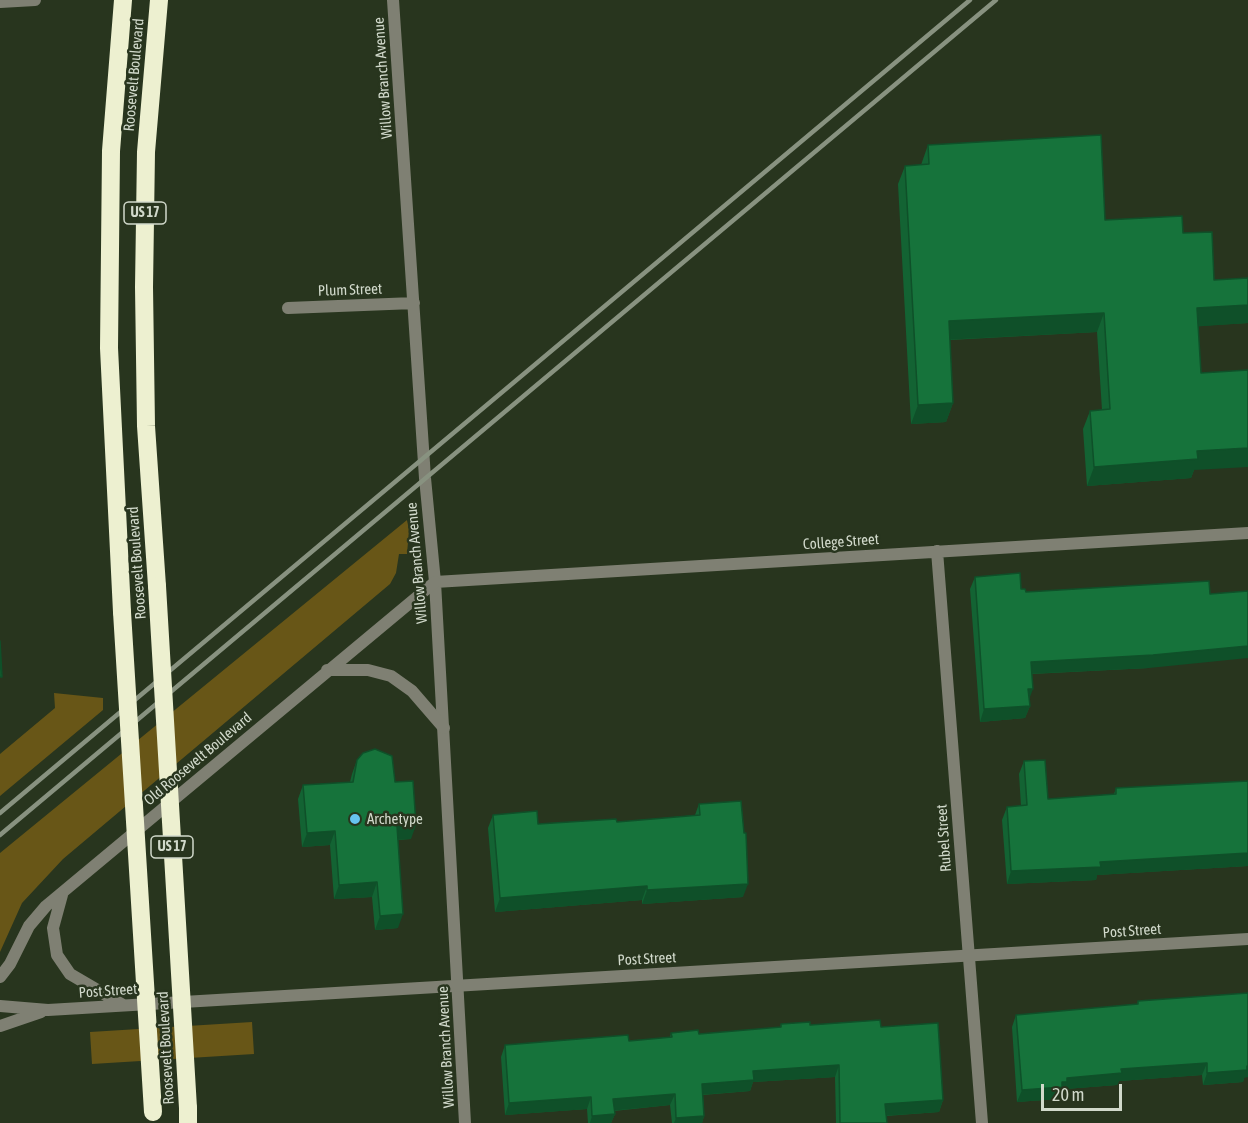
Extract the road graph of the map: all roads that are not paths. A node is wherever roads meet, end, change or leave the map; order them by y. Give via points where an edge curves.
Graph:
1 (35, 0) edge
2 (123, 0) edge
3 (159, 0) edge
4 (393, 0) edge
5 (0, 2) edge
6 (414, 303) junction
7 (288, 308) dead end
8 (1248, 532) edge
9 (937, 551) junction
10 (435, 582) junction
11 (327, 670) junction
12 (444, 728) junction
13 (63, 894) junction
14 (1248, 939) edge
15 (968, 956) junction
16 (0, 977) edge
17 (457, 985) junction
18 (123, 1005) junction
19 (0, 1006) edge
20 (48, 1010) junction
21 (0, 1026) edge
22 (188, 1116) edge
23 (153, 1117) edge
24 (465, 1123) edge
25 (982, 1123) edge

1 - 5 street
2 - 23 highway, Roosevelt Boulevard / US 17, bridge via 111,151 109,348
3 - 22 highway, Roosevelt Boulevard / US 17, bridge via 146,152 146,426
4 - 6 street, Willow Branch Avenue
6 - 7 street, Plum Street
6 - 10 street, Willow Branch Avenue
8 - 9 street, College Street
9 - 10 street, College Street
9 - 15 street, Rubel Street
10 - 11 street, Old Roosevelt Boulevard
10 - 12 street, Willow Branch Avenue
11 - 12 street via 368,670 391,676 412,691
11 - 13 street, Old Roosevelt Boulevard
12 - 17 street, Willow Branch Avenue
13 - 16 street, Old Roosevelt Boulevard via 33,920
13 - 18 street via 53,928 57,956 70,974
14 - 15 street, Post Street
15 - 17 street, Post Street
15 - 25 street, Rubel Street
17 - 18 street, Post Street
17 - 24 street, Willow Branch Avenue
18 - 20 street, Post Street
19 - 20 street, Post Street
20 - 21 street, Post Street

